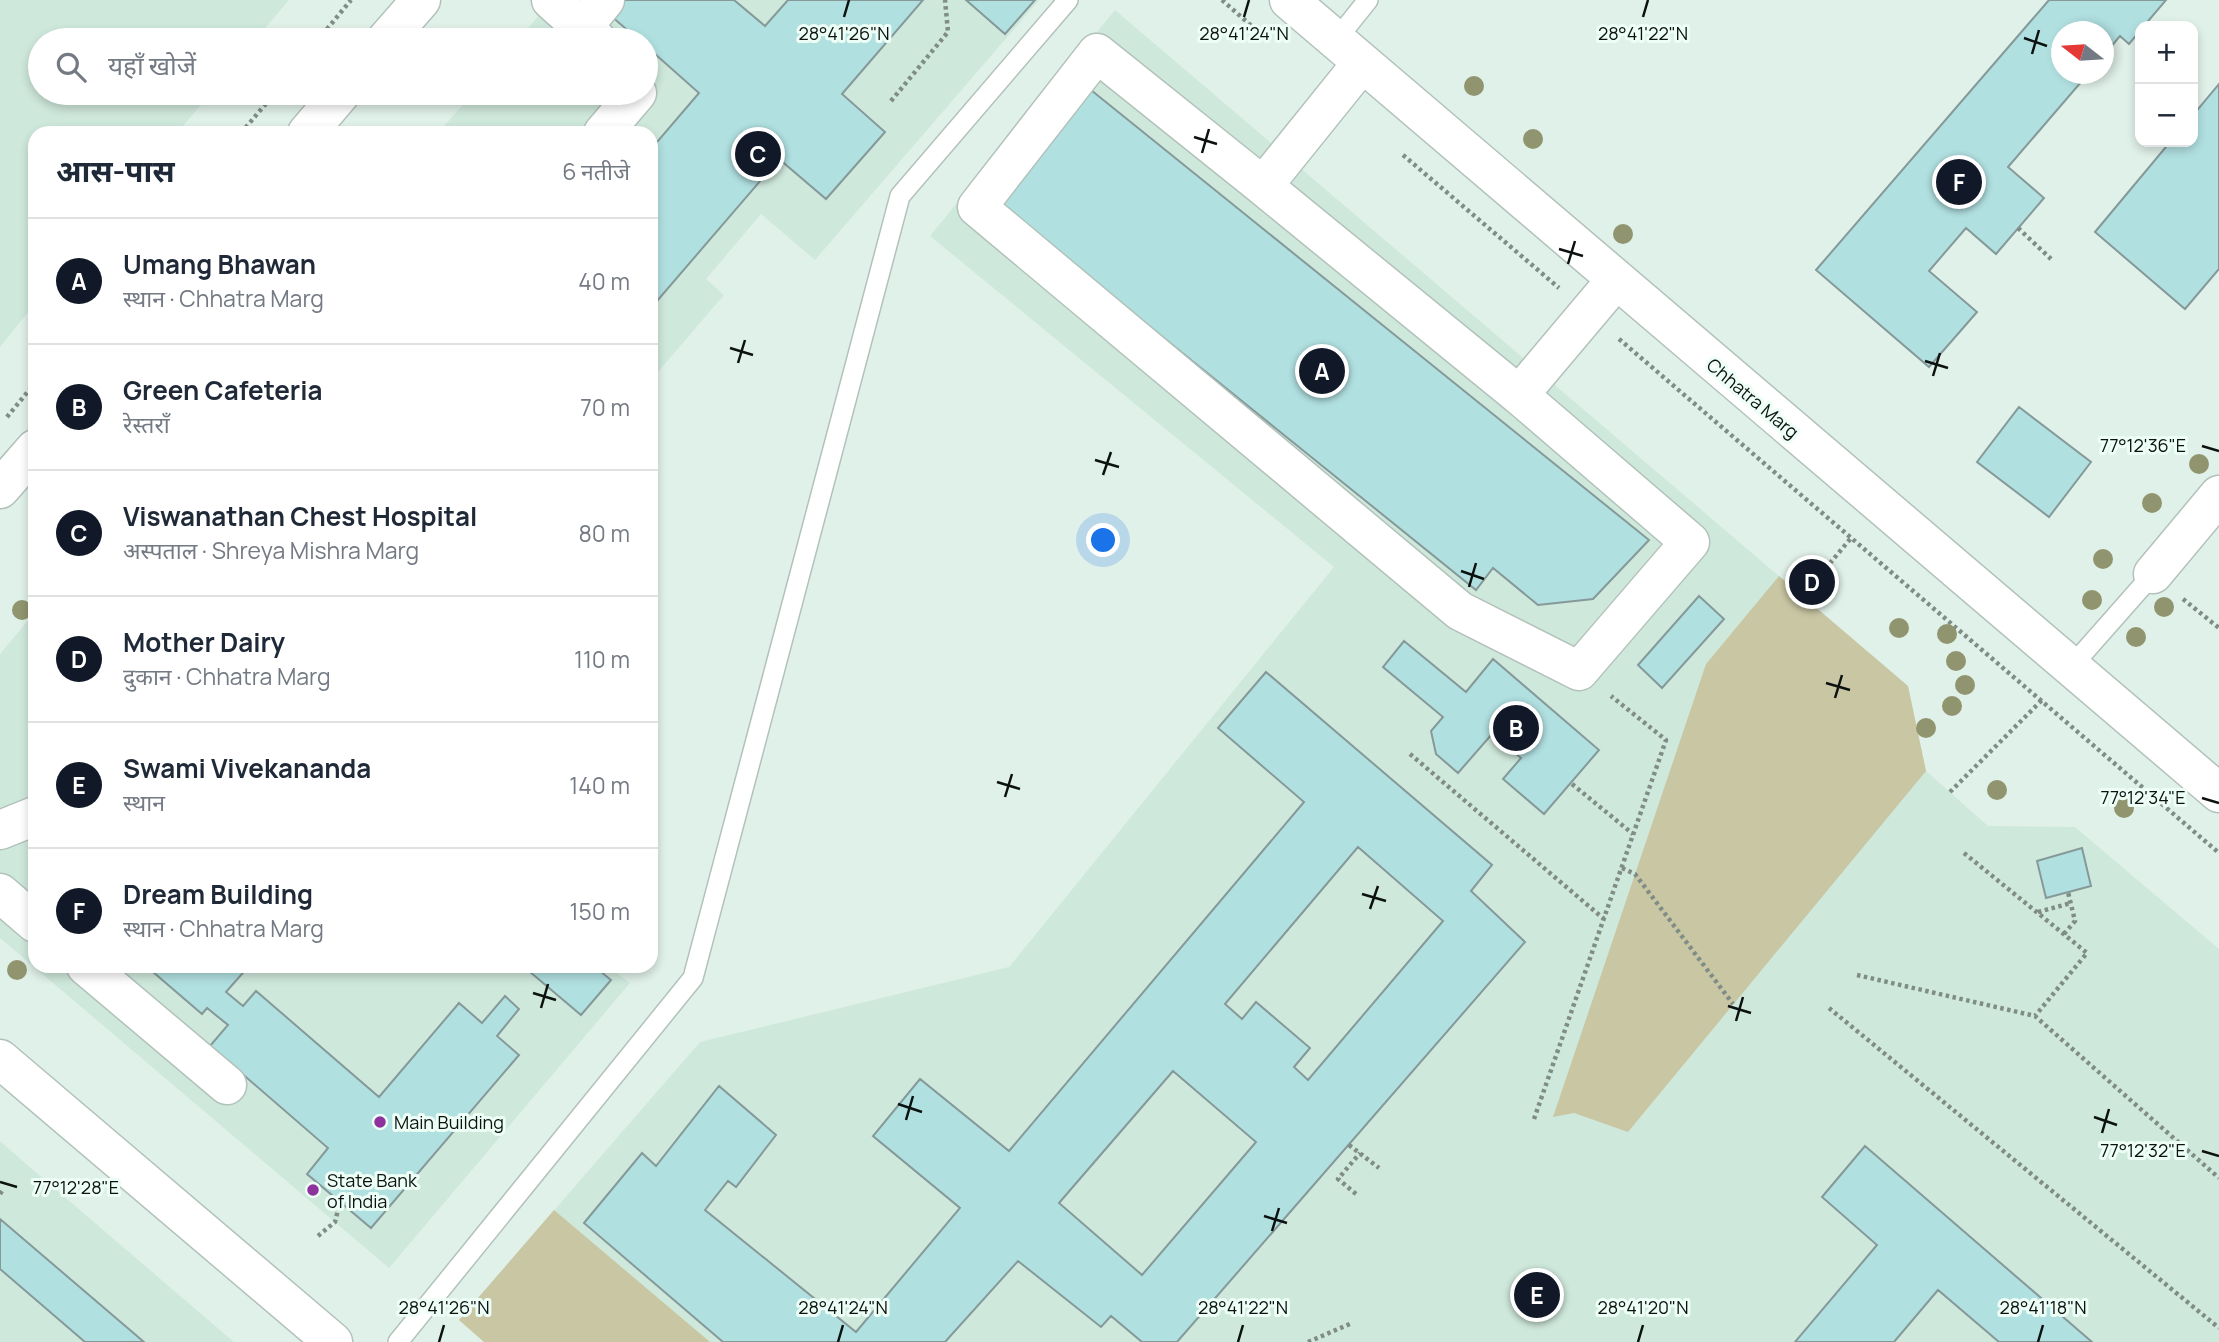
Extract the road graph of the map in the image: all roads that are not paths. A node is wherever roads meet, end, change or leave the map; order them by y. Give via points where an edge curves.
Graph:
1 (421, 0) edge
2 (551, 0) edge
3 (1068, 0) edge
4 (1289, 0) edge
5 (1368, 0) edge
6 (594, 23) edge
7 (396, 28) edge
8 (1349, 52) junction
9 (331, 105) edge
10 (627, 105) edge
11 (313, 126) edge
12 (609, 126) edge
13 (1263, 186) junction
14 (1615, 281) junction
15 (1519, 395) junction
16 (28, 457) edge
17 (0, 489) edge
18 (2219, 495) edge
19 (2153, 574) joint
20 (2070, 668) junction
21 (2219, 793) edge
22 (28, 819) edge
23 (0, 830) edge
24 (0, 893) edge
25 (28, 917) edge
26 (94, 973) edge
27 (0, 1059) edge
28 (227, 1086) dead end
29 (319, 1338) edge
30 (398, 1342) edge

1 - 7 street
2 - 6 street
3 - 30 lane via 900,196 693,978
4 - 8 street, Chhatra Marg
5 - 8 lane
8 - 13 street
8 - 14 street, Chhatra Marg
9 - 11 street
10 - 12 street
13 - 15 street
13 - 15 street via 1097,53 976,207 1461,611 1579,671 1689,542
14 - 15 street
14 - 20 street, Chhatra Marg
16 - 17 street
18 - 19 street
19 - 20 lane
20 - 21 street, Chhatra Marg
22 - 23 street
24 - 25 street
26 - 28 street
27 - 29 street

